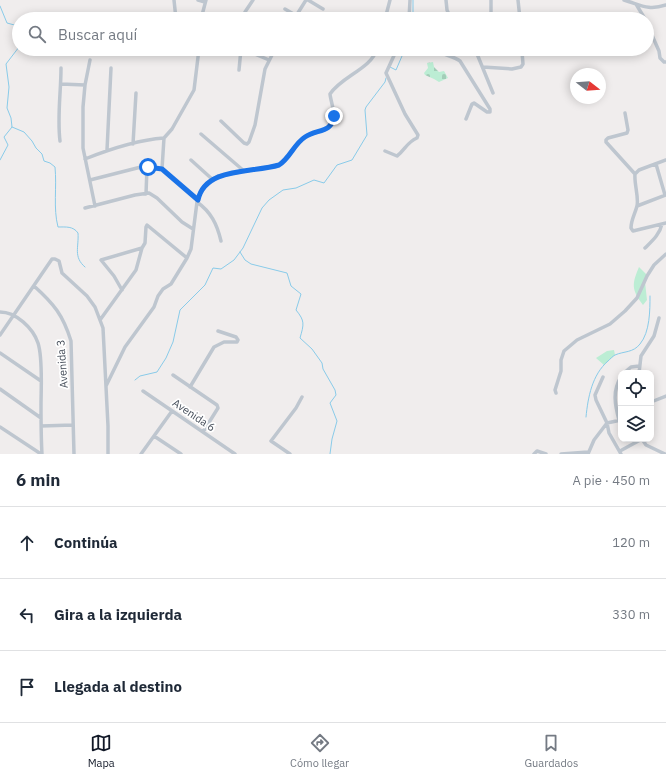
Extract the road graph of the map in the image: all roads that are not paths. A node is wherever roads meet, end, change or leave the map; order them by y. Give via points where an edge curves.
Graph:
1 (174, 0) edge
2 (198, 0) edge
3 (253, 0) edge
4 (307, 0) edge
5 (390, 0) edge
6 (410, 0) edge
7 (446, 0) edge
8 (491, 0) edge
9 (518, 0) edge
10 (624, 0) edge
11 (205, 1) edge
12 (636, 4) junction
13 (666, 5) edge
14 (285, 9) dead end
15 (323, 9) dead end
16 (175, 12) edge
17 (203, 12) edge
18 (245, 12) edge
19 (290, 12) edge
20 (299, 12) edge
21 (387, 12) edge
22 (409, 12) edge
23 (448, 12) edge
24 (491, 12) edge
25 (519, 12) edge
26 (641, 12) edge
27 (654, 42) edge
28 (198, 56) edge
29 (241, 56) edge
30 (260, 56) edge
31 (271, 56) edge
32 (374, 56) edge
33 (394, 56) edge
34 (452, 56) edge
35 (478, 56) edge
36 (522, 56) edge
37 (90, 60) dead end
38 (269, 60) junction
39 (666, 62) edge
40 (483, 67) junction
41 (61, 68) dead end
42 (111, 68) dead end
43 (239, 70) dead end
44 (61, 84) junction
45 (84, 85) junction
46 (136, 93) dead end
47 (493, 93) dead end
48 (624, 113) dead end
49 (466, 119) dead end
50 (221, 121) dead end
51 (201, 134) dead end
52 (164, 138) junction
53 (60, 141) dead end
54 (133, 144) junction
55 (107, 150) junction
56 (385, 151) dead end
57 (85, 159) junction
58 (191, 160) dead end
59 (666, 160) edge
60 (656, 164) junction
61 (148, 167) junction
62 (162, 169) junction
63 (244, 171) junction
64 (635, 174) junction
65 (212, 179) junction
66 (90, 180) junction
67 (146, 194) junction
68 (665, 195) edge
69 (197, 201) junction
70 (95, 206) junction
71 (637, 206) junction
72 (85, 208) dead end
73 (664, 223) edge
74 (193, 229) junction
75 (221, 240) dead end
76 (142, 248) junction
77 (645, 248) dead end
78 (666, 254) edge
79 (187, 258) junction
80 (34, 286) junction
81 (122, 290) junction
82 (0, 312) edge
83 (14, 315) junction
84 (659, 318) dead end
85 (100, 320) junction
86 (218, 332) dead end
87 (0, 335) edge
88 (0, 353) edge
89 (639, 366) junction
90 (628, 370) edge
91 (638, 370) edge
92 (173, 375) dead end
93 (603, 377) dead end
94 (41, 381) junction
95 (618, 382) edge
96 (106, 386) junction
97 (190, 387) junction
98 (0, 390) edge
99 (143, 391) dead end
100 (556, 393) dead end
101 (302, 396) dead end
102 (666, 396) edge
103 (654, 401) edge
104 (172, 411) junction
105 (618, 413) edge
106 (41, 418) junction
107 (618, 420) edge
108 (607, 423) junction
109 (73, 425) junction
110 (41, 426) junction
111 (0, 427) edge
112 (203, 432) junction
113 (154, 436) junction
114 (637, 442) edge
115 (644, 442) edge
116 (229, 450) junction
117 (620, 452) edge
118 (588, 453) edge
119 (42, 454) edge
120 (74, 454) edge
121 (108, 454) edge
122 (142, 454) edge
123 (181, 454) edge
124 (226, 454) edge
125 (235, 454) edge
126 (290, 454) edge
127 (534, 454) edge
128 (546, 454) edge
129 (561, 454) edge
130 (665, 454) edge

1 - 16 street
2 - 11 street
3 - 18 street
4 - 15 street
4 - 20 street
5 - 21 street
6 - 22 street
7 - 23 street
8 - 24 street
9 - 25 street
10 - 12 street
11 - 17 street
12 - 13 street via 648,8
12 - 26 street
14 - 19 street
27 - 39 street via 660,58
28 - 52 street via 194,90 172,130
29 - 43 street
30 - 38 street
31 - 38 street
32 - 63 street via 333,89 330,94 334,116 330,127 305,137 279,165
33 - 56 street via 386,73 418,135 397,156
34 - 49 street via 460,61 490,109 490,112 487,112 474,103
35 - 40 street
36 - 40 street via 521,68
37 - 45 street
38 - 50 street via 249,142 244,143
40 - 47 street
41 - 44 street
42 - 55 street
44 - 45 street
44 - 53 street via 58,130
45 - 57 street
46 - 54 street
48 - 64 street via 627,133 606,140
51 - 63 street
52 - 54 street
52 - 62 street
54 - 55 street
55 - 57 street
57 - 66 street
58 - 65 street
59 - 60 street
60 - 64 street
60 - 68 street
61 - 62 street
61 - 66 street via 141,166
61 - 67 street
62 - 69 street
63 - 65 street
64 - 71 street
65 - 69 street via 202,189
66 - 70 street
67 - 70 street
67 - 74 street via 153,195
68 - 71 street
69 - 74 street
69 - 75 street via 213,218
70 - 72 street
71 - 73 street via 631,224 633,231
73 - 77 street
74 - 79 street via 191,249
76 - 79 street via 147,224
76 - 81 street via 136,270
76 - 81 street via 101,260
78 - 100 street via 654,265 640,293 625,311 610,324 577,340 564,351
79 - 96 street via 171,284 158,296 154,307 125,347
80 - 83 street
80 - 85 street via 52,259 59,261 62,273 87,296
80 - 109 street, Avenida 3 via 59,312 71,341
81 - 85 street
82 - 83 street
83 - 87 street
83 - 94 street via 32,331 38,342
84 - 89 street via 654,336 641,356
85 - 96 street via 105,343
86 - 97 street via 236,337 238,340 214,347
88 - 94 street
89 - 90 street
89 - 91 street
92 - 97 street
93 - 108 street via 595,395
94 - 106 street
95 - 105 street via 615,392
96 - 121 street
97 - 112 street via 217,404 218,408
98 - 106 street
99 - 104 street, Avenida 6
101 - 126 street via 271,441
102 - 103 street
104 - 112 street, Avenida 6
104 - 113 street
106 - 110 street
107 - 108 street
108 - 117 street via 609,433
108 - 118 street
109 - 110 street
109 - 120 street, Avenida 3
110 - 119 street
111 - 119 street
112 - 116 street, Avenida 6
113 - 122 street
113 - 123 street
114 - 117 street
115 - 130 street
116 - 124 street
116 - 125 street, Avenida 6
118 - 129 street
127 - 128 street via 537,451

